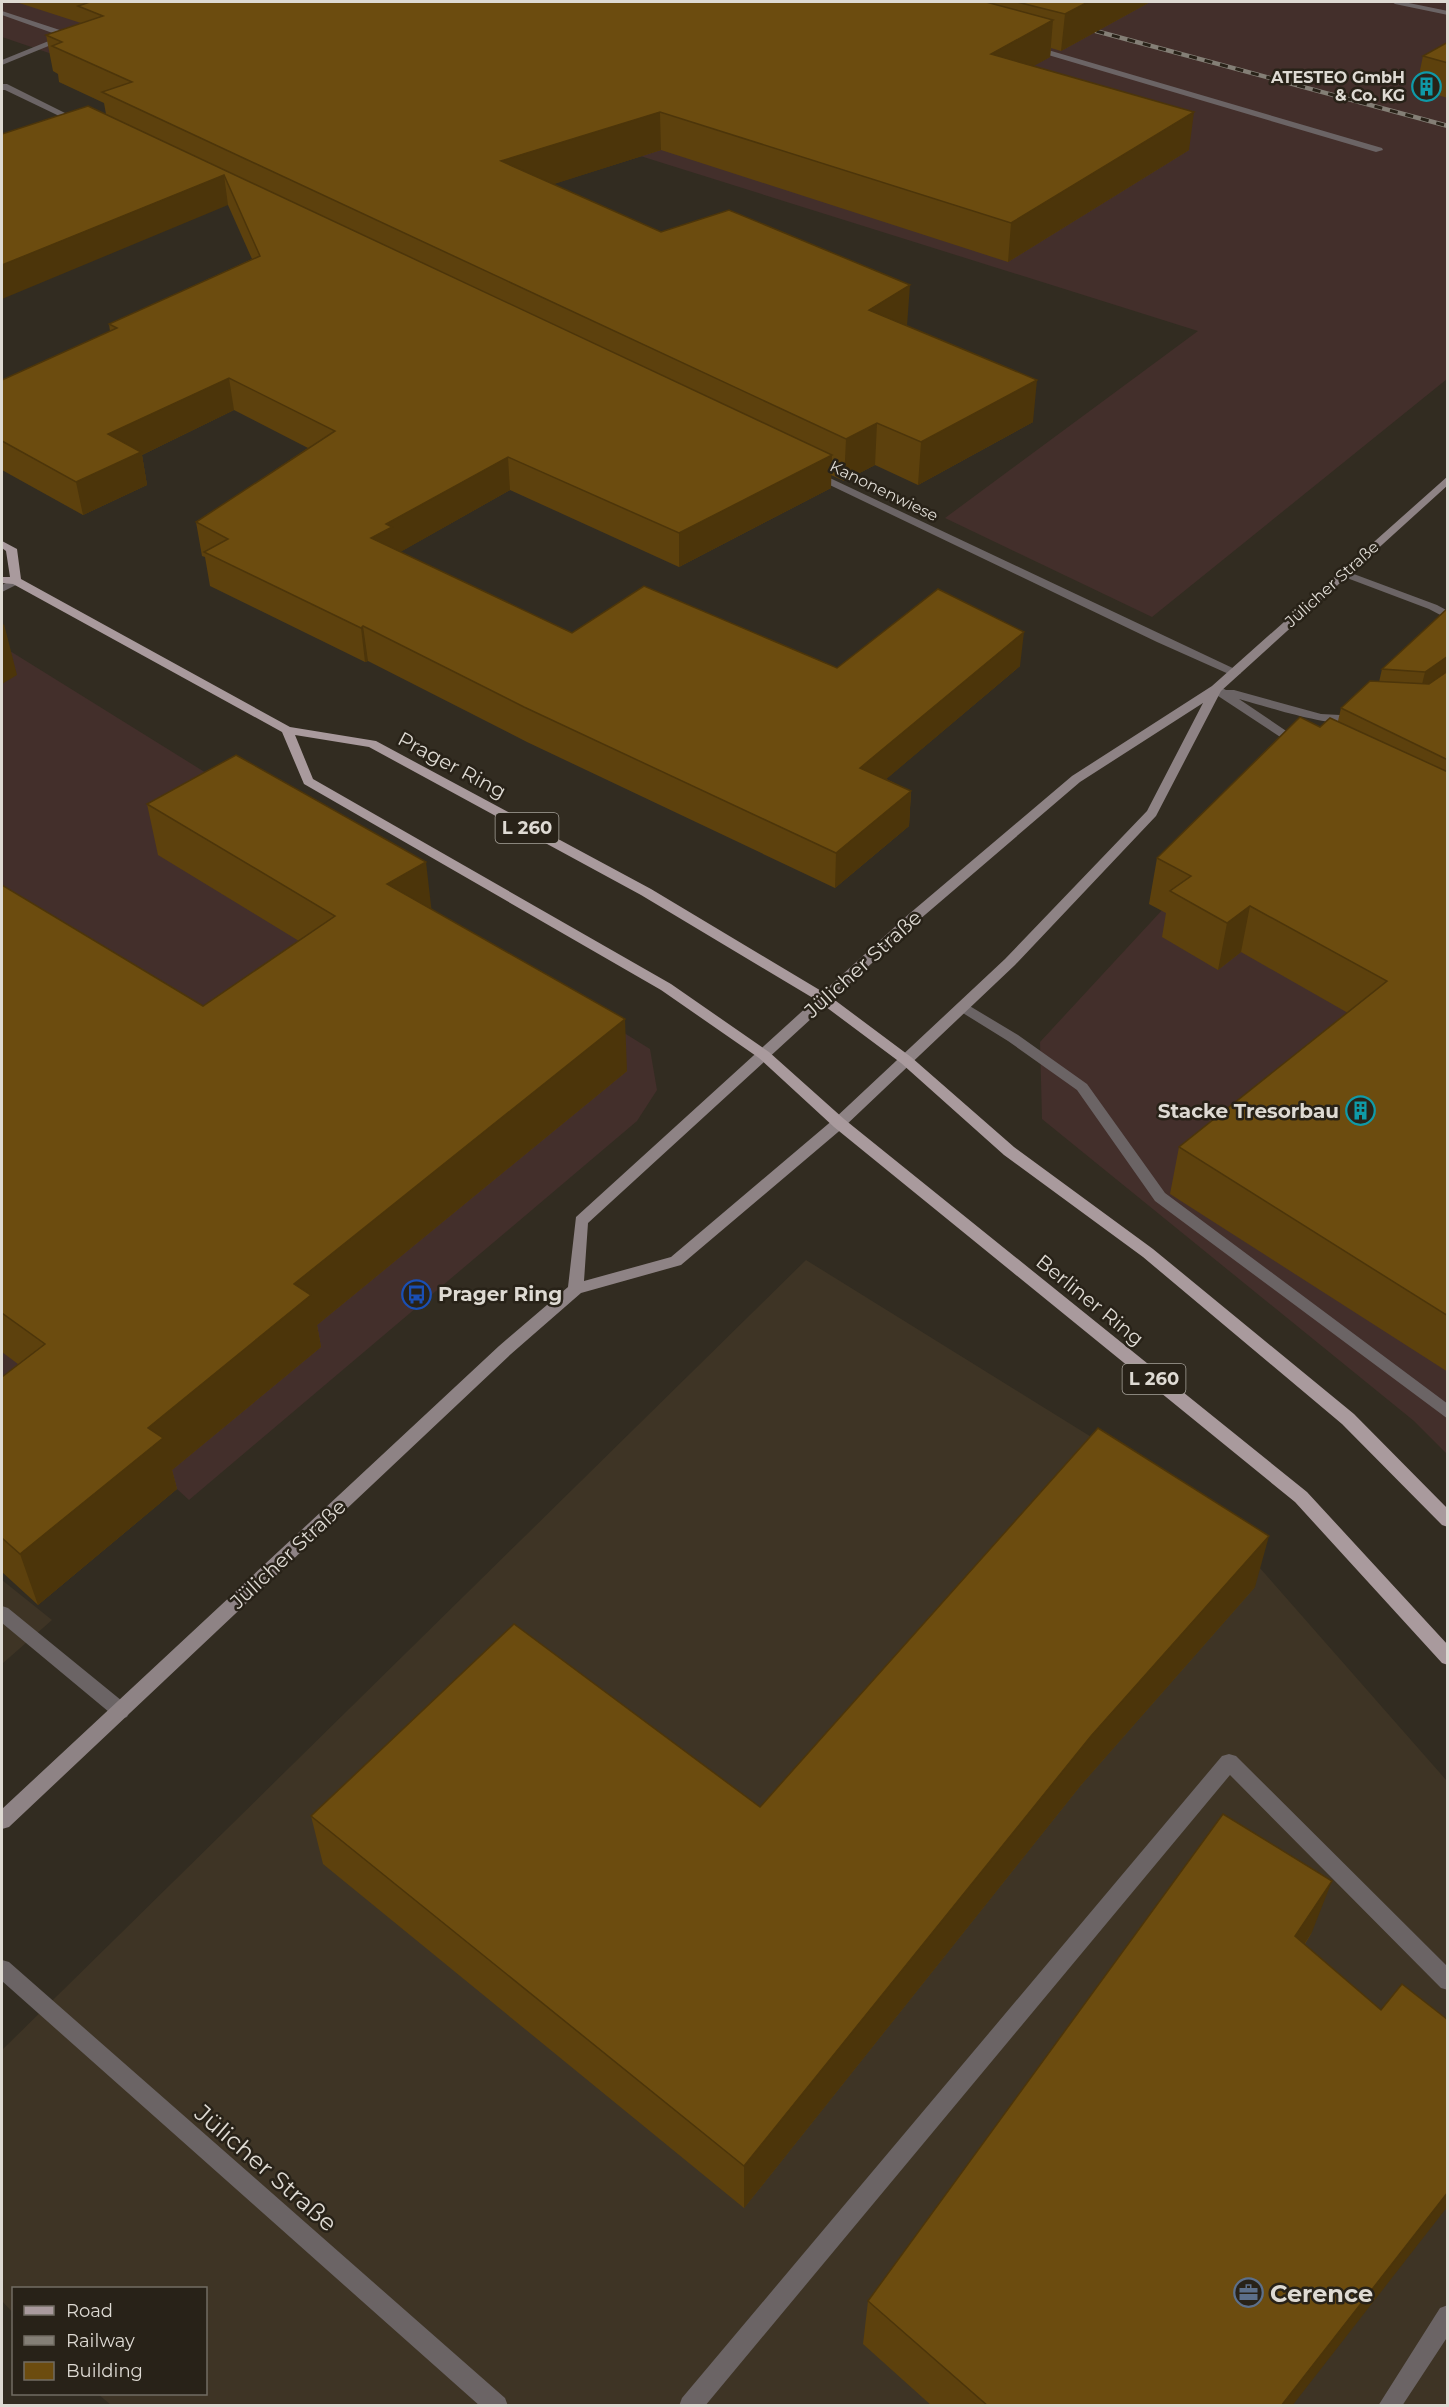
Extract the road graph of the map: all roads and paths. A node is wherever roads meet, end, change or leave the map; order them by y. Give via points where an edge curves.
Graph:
1 (1395, 2) edge
2 (2, 13) edge
3 (1448, 13) edge
4 (80, 32) edge
5 (69, 36) junction
6 (1020, 44) edge
7 (2, 63) edge
8 (2, 88) edge
9 (91, 128) edge
10 (1379, 150) dead end
11 (802, 468) edge
12 (1448, 479) edge
13 (2, 544) edge
14 (1343, 573) junction
15 (2, 580) edge
16 (15, 581) junction
17 (2, 589) edge
18 (1448, 616) edge
19 (1235, 673) junction
20 (1216, 689) junction
21 (1375, 721) edge
22 (287, 730) junction
23 (1305, 748) edge
24 (823, 998) junction
25 (963, 1007) junction
26 (764, 1055) junction
27 (906, 1060) junction
28 (839, 1123) junction
29 (576, 1288) junction
30 (1448, 1413) edge
31 (1448, 1520) edge
32 (2, 1613) edge
33 (1448, 1658) edge
34 (121, 1710) junction
35 (2, 1821) edge
36 (2, 1969) edge
37 (1448, 1981) edge
38 (1448, 2316) edge
39 (497, 2406) edge
40 (690, 2406) edge
41 (1389, 2406) edge

1 - 3 street
2 - 5 street
4 - 5 street
5 - 7 street
6 - 10 street
8 - 9 street
11 - 19 street, Kanonenwiese
12 - 14 main road, Jülicher Straße
13 - 16 main road via 11,549
14 - 18 street
14 - 19 main road, Jülicher Straße
15 - 16 main road, Prager Ring / L 260
16 - 17 street
16 - 22 main road, Prager Ring / L 260
19 - 20 main road, Jülicher Straße
20 - 21 street via 1320,718
20 - 23 street
20 - 24 main road, Jülicher Straße via 1076,779
20 - 25 main road, Jülicher Straße via 1152,813
22 - 24 main road, Prager Ring / L 260 via 372,744 646,892
22 - 26 main road, L 260 via 308,781 666,987
24 - 26 main road, Jülicher Straße
24 - 27 main road, Prager Ring / L 260
25 - 27 main road, Jülicher Straße
25 - 30 street via 1082,1087 1160,1197
26 - 28 main road, Berliner Ring / L 260
26 - 29 main road, Jülicher Straße via 581,1221
27 - 28 main road, Jülicher Straße
27 - 31 main road, L 260 via 1009,1151 1148,1253 1348,1419
28 - 29 main road, Jülicher Straße via 676,1261
28 - 33 main road, Berliner Ring / L 260 via 1301,1497
29 - 34 main road, Jülicher Straße
32 - 34 street
34 - 35 main road, Jülicher Straße
36 - 39 street, Jülicher Straße
37 - 40 street via 1229,1762
38 - 41 street

